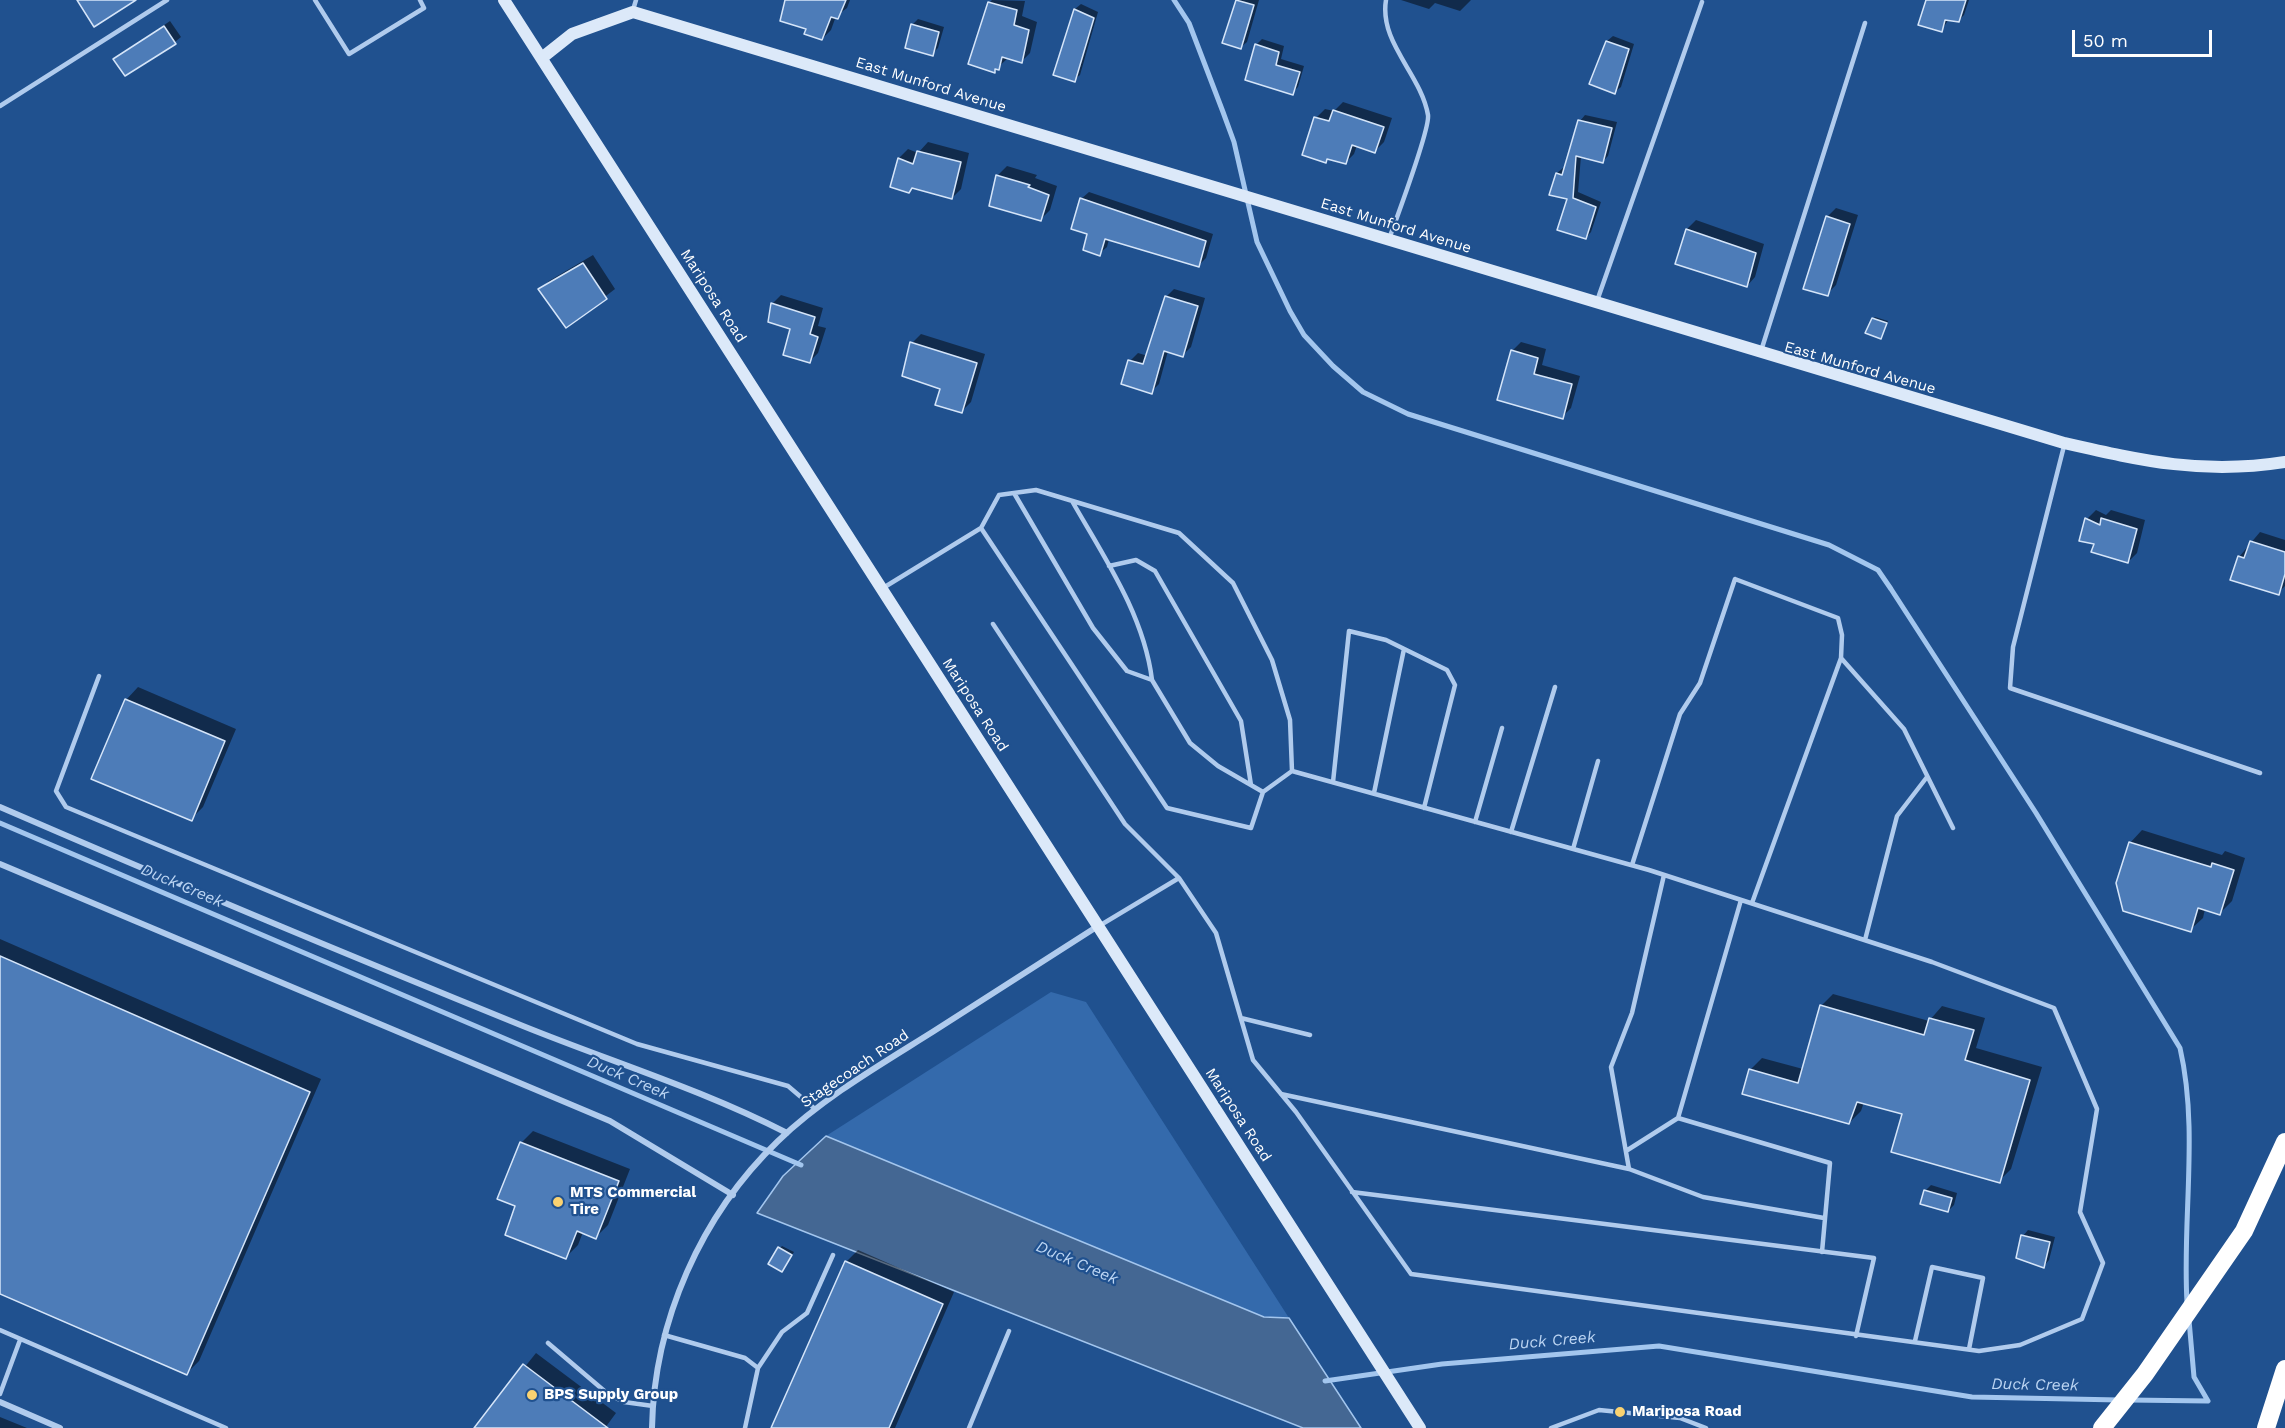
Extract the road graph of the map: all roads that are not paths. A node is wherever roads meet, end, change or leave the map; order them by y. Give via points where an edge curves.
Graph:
1 (167, 0) edge
2 (315, 0) edge
3 (420, 0) edge
4 (504, 0) edge
5 (1386, 0) edge
6 (1702, 2) dead end
7 (634, 6) edge
8 (1865, 23) dead end
9 (543, 57) junction
10 (0, 105) edge
11 (1389, 239) junction
12 (1596, 303) junction
13 (1760, 354) junction
14 (2064, 443) junction
15 (2285, 462) edge
16 (1014, 493) junction
17 (1072, 501) junction
18 (981, 528) junction
19 (1109, 566) junction
20 (883, 588) junction
21 (993, 624) dead end
22 (1404, 649) junction
23 (1841, 658) junction
24 (99, 676) dead end
25 (1152, 680) junction
26 (1555, 687) dead end
27 (1502, 728) dead end
28 (1598, 760) dead end
29 (1292, 771) junction
30 (2260, 773) dead end
31 (1927, 777) junction
32 (1333, 782) junction
33 (1251, 785) junction
34 (1263, 792) junction
35 (1374, 793) junction
36 (0, 807) edge
37 (1424, 808) junction
38 (1475, 822) junction
39 (1953, 828) dead end
40 (1511, 832) junction
41 (1573, 849) junction
42 (0, 864) edge
43 (1632, 865) junction
44 (1664, 875) junction
45 (1179, 878) junction
46 (1741, 900) junction
47 (1752, 903) junction
48 (1099, 926) junction
49 (1865, 940) junction
50 (1241, 1018) junction
51 (1310, 1035) dead end
52 (1281, 1094) junction
53 (815, 1109) junction
54 (1678, 1118) junction
55 (787, 1133) junction
56 (2285, 1142) edge
57 (1626, 1151) junction
58 (1629, 1168) junction
59 (1352, 1191) junction
60 (733, 1195) junction
61 (1824, 1218) junction
62 (1822, 1251) junction
63 (832, 1256) dead end
64 (0, 1330) edge
65 (1009, 1331) dead end
66 (664, 1335) junction
67 (1856, 1336) junction
68 (20, 1340) junction
69 (1915, 1341) junction
70 (548, 1343) dead end
71 (1969, 1349) junction
72 (758, 1368) junction
73 (2285, 1369) edge
74 (0, 1394) edge
75 (0, 1402) edge
76 (653, 1406) junction
77 (60, 1428) edge
78 (226, 1428) edge
79 (652, 1428) edge
80 (745, 1428) edge
81 (969, 1428) edge
82 (1420, 1428) edge
83 (1551, 1428) edge
84 (1706, 1428) edge
85 (2102, 1428) edge
86 (2266, 1428) edge

1 - 10 lane
2 - 3 lane via 349,54 424,8
4 - 9 street, Mariposa Road
5 - 11 lane via 1384,12 1390,38 1421,91 1429,118
6 - 12 lane
7 - 9 street, East Munford Avenue via 572,34
7 - 11 street, East Munford Avenue
8 - 13 lane
9 - 20 street, Mariposa Road
11 - 12 street, East Munford Avenue
12 - 13 street, East Munford Avenue
13 - 14 street, East Munford Avenue
14 - 15 street, East Munford Avenue via 2145,462 2198,469 2253,468
14 - 30 lane via 2013,647 2010,688
16 - 17 lane via 1036,490
16 - 18 lane via 999,495
16 - 25 lane via 1092,628 1127,671
17 - 19 lane
17 - 29 lane via 1179,533 1233,583 1272,660 1290,720
18 - 20 lane
18 - 34 lane via 1167,808 1251,828
19 - 25 lane via 1149,652
19 - 33 lane via 1136,560 1155,571 1241,721
20 - 48 street, Mariposa Road
21 - 45 lane via 1125,824
22 - 32 lane via 1349,631
22 - 35 lane
22 - 37 lane via 1447,670 1455,685
23 - 31 lane via 1904,729
23 - 43 lane via 1838,618 1735,579 1700,683 1680,714
23 - 47 lane
24 - 53 lane via 56,791 66,807 637,1044 788,1086
25 - 33 lane via 1191,743 1218,766
26 - 40 lane
27 - 38 lane
28 - 41 lane
29 - 32 lane
29 - 34 lane
31 - 39 lane
31 - 49 lane via 1897,816
32 - 35 lane
33 - 34 lane
35 - 37 lane
36 - 55 street via 245,913 558,1041 720,1099
37 - 38 lane
38 - 40 lane
40 - 41 lane
41 - 43 lane
42 - 60 street via 610,1121
43 - 44 lane
44 - 46 lane
44 - 57 lane via 1632,1013 1611,1066
45 - 48 lane
45 - 50 lane via 1216,933
46 - 47 lane
46 - 54 lane
47 - 49 lane
48 - 53 street, Stagecoach Road
48 - 82 street, Mariposa Road
49 - 71 lane via 2054,1008 2097,1109 2080,1212 2103,1263 2082,1319 2020,1346
50 - 51 lane
50 - 52 lane via 1253,1060
52 - 58 lane
52 - 59 lane
53 - 55 street, Stagecoach Road
54 - 57 lane
54 - 61 lane via 1830,1163
55 - 60 street, Stagecoach Road
56 - 85 highway via 2244,1231 2207,1288
57 - 58 lane
58 - 61 lane via 1703,1197
59 - 62 lane
59 - 67 lane via 1412,1274
60 - 66 street, Stagecoach Road via 684,1276
61 - 62 lane
62 - 67 lane via 1874,1258
63 - 72 lane via 807,1313 783,1332
64 - 68 lane
65 - 81 lane
66 - 72 lane via 745,1358
66 - 76 street, Stagecoach Road
67 - 69 lane
68 - 74 lane
68 - 78 lane
69 - 71 lane
69 - 71 lane via 1932,1267 1983,1278
70 - 76 lane via 608,1394 624,1402
72 - 80 lane
73 - 86 highway
75 - 77 street
76 - 79 street, Stagecoach Road
83 - 84 lane via 1599,1410 1680,1418

